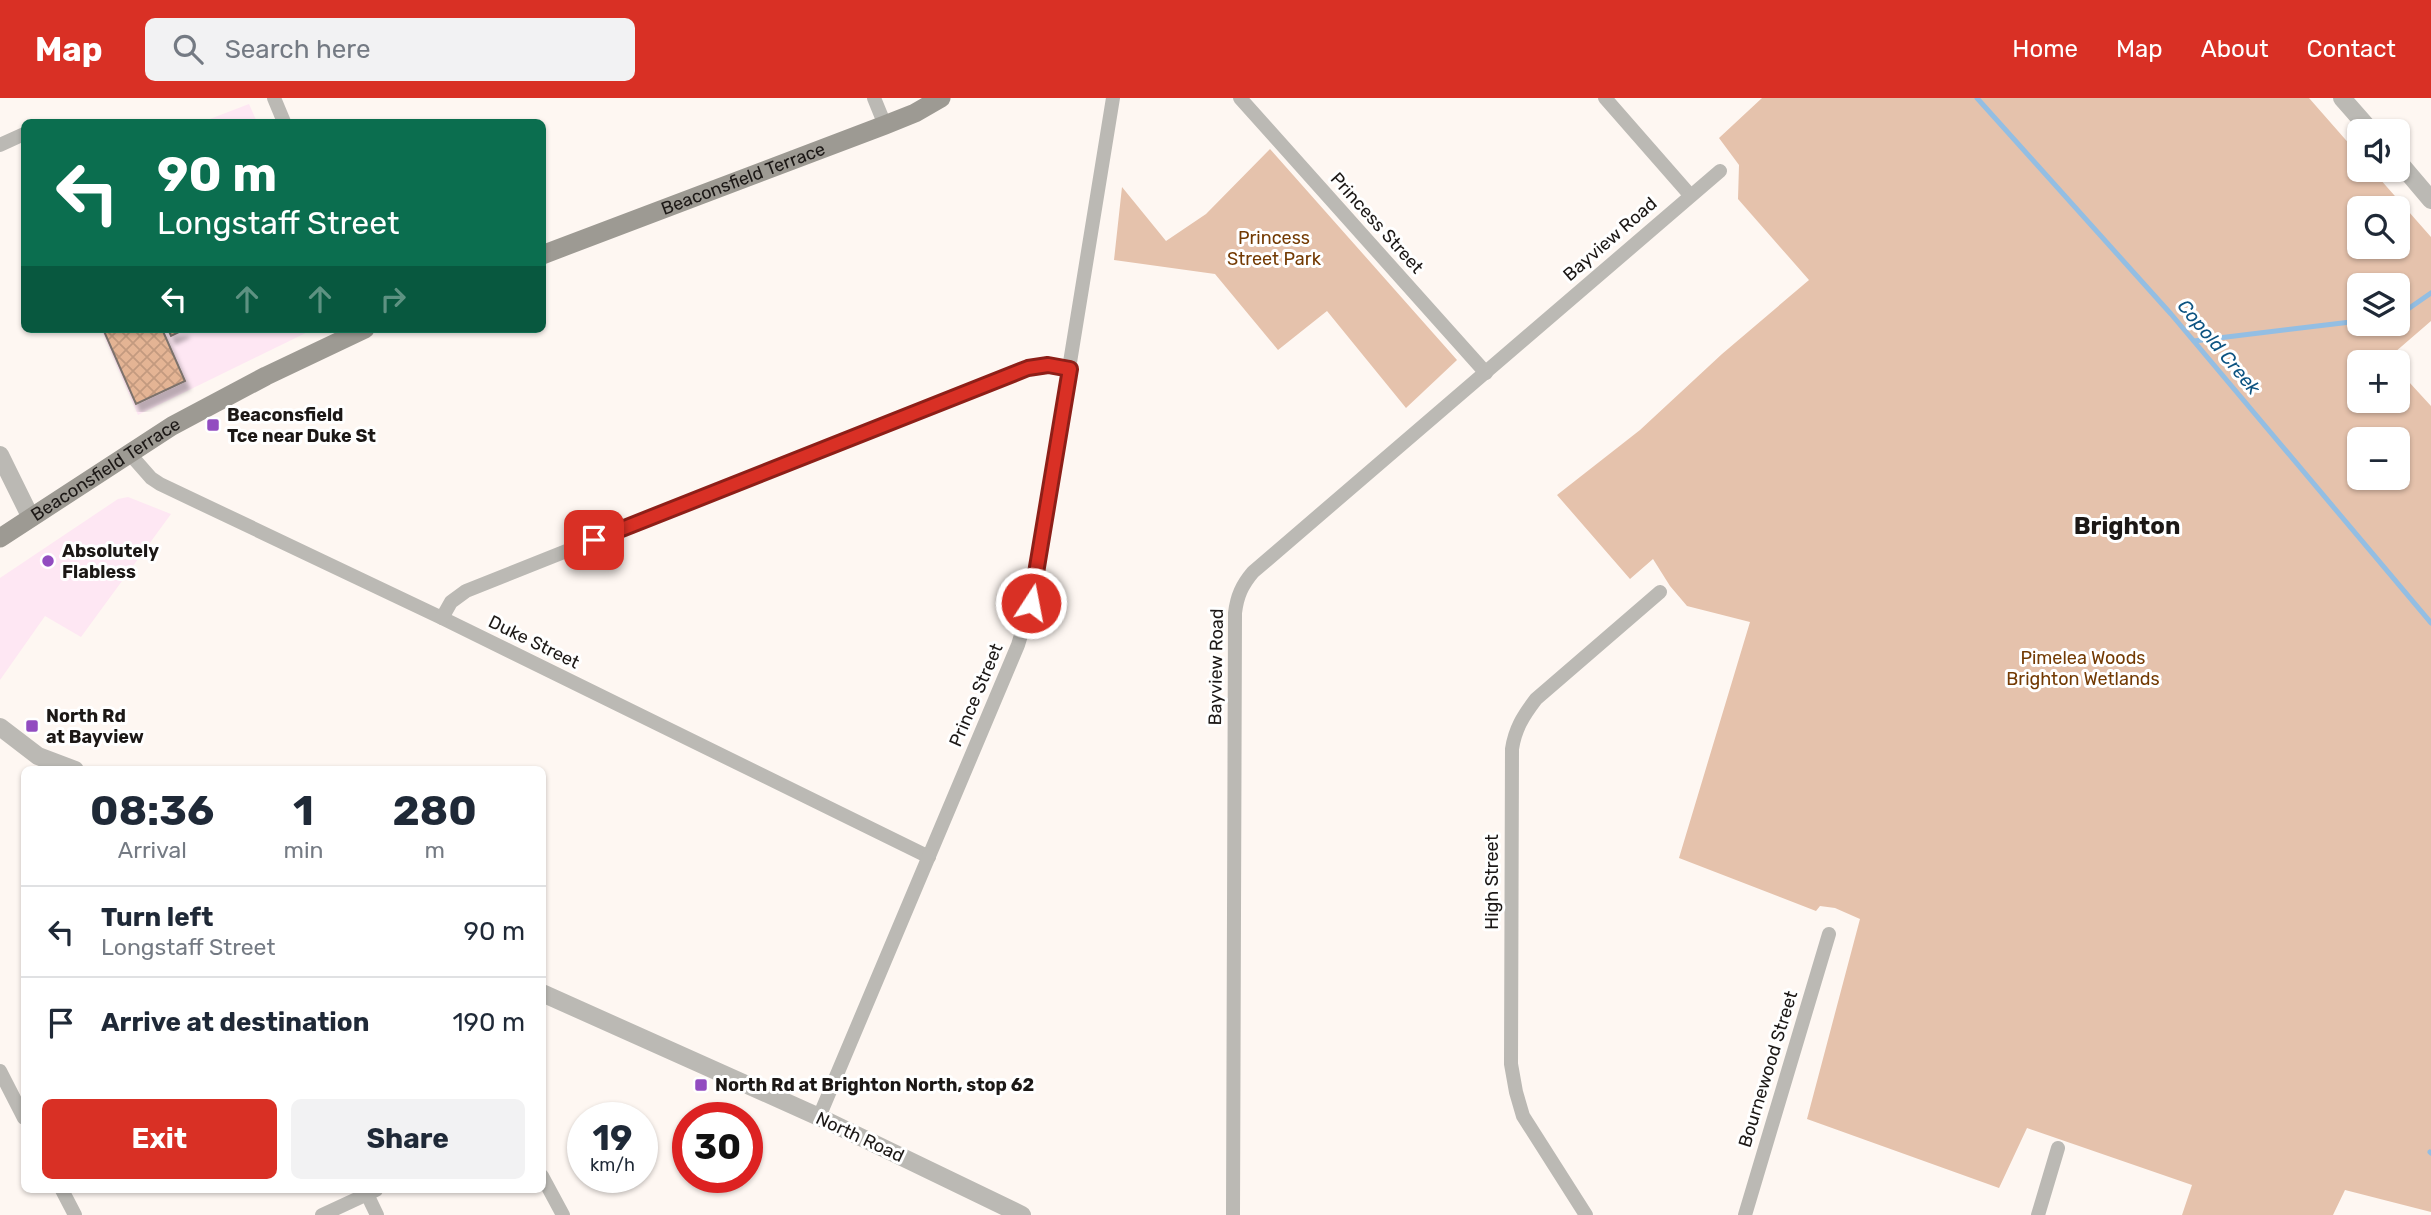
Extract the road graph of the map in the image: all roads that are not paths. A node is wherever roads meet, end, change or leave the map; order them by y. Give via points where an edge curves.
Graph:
1 (274, 98) edge
2 (874, 98) edge
3 (941, 98) edge
4 (1113, 98) edge
5 (1240, 98) edge
6 (1605, 98) edge
7 (2342, 98) edge
8 (283, 119) edge
9 (2360, 119) edge
10 (886, 125) junction
11 (21, 135) edge
12 (0, 145) edge
13 (1720, 171) dead end
14 (2410, 175) edge
15 (1690, 195) junction
16 (2431, 200) edge
17 (546, 253) edge
18 (357, 333) edge
19 (1070, 369) junction
20 (1486, 373) junction
21 (129, 453) junction
22 (0, 455) edge
23 (31, 518) junction
24 (0, 538) edge
25 (1660, 592) dead end
26 (442, 618) junction
27 (0, 727) edge
28 (64, 766) edge
29 (929, 857) junction
30 (1829, 934) dead end
31 (546, 995) edge
32 (0, 1070) edge
33 (21, 1112) edge
34 (819, 1117) junction
35 (2058, 1149) dead end
36 (546, 1183) edge
37 (64, 1193) edge
38 (365, 1193) edge
39 (370, 1193) edge
40 (75, 1215) edge
41 (322, 1215) edge
42 (377, 1215) edge
43 (563, 1215) edge
44 (1022, 1215) edge
45 (1233, 1215) edge
46 (1586, 1215) edge
47 (1745, 1215) edge
48 (2038, 1215) edge

1 - 8 street
2 - 10 street
3 - 10 main road, Beaconsfield Terrace
4 - 19 street, Prince Street
5 - 20 street, Princess Street
6 - 15 street
7 - 9 street
10 - 17 main road, Beaconsfield Terrace
11 - 12 street
13 - 15 street, Bayview Road
14 - 16 street
15 - 20 street, Bayview Road
18 - 21 main road, Beaconsfield Terrace via 172,426
19 - 26 street via 1028,368 466,591
19 - 29 street, Prince Street via 1031,603 1018,645
20 - 45 street, Bayview Road via 1253,572 1237,599
21 - 23 main road, Beaconsfield Terrace
21 - 26 street, Duke Street via 160,484
22 - 23 street
23 - 24 main road, Beaconsfield Terrace
25 - 46 street, High Street via 1536,699 1522,717 1511,750 1513,1073 1535,1138
26 - 29 street, Duke Street
27 - 28 street via 38,756
29 - 34 street, Prince Street
30 - 47 street, Bournewood Street
31 - 34 street, North Road
32 - 33 street
34 - 44 street, North Road
35 - 48 street
36 - 43 street
37 - 40 street
38 - 41 street
39 - 42 street

